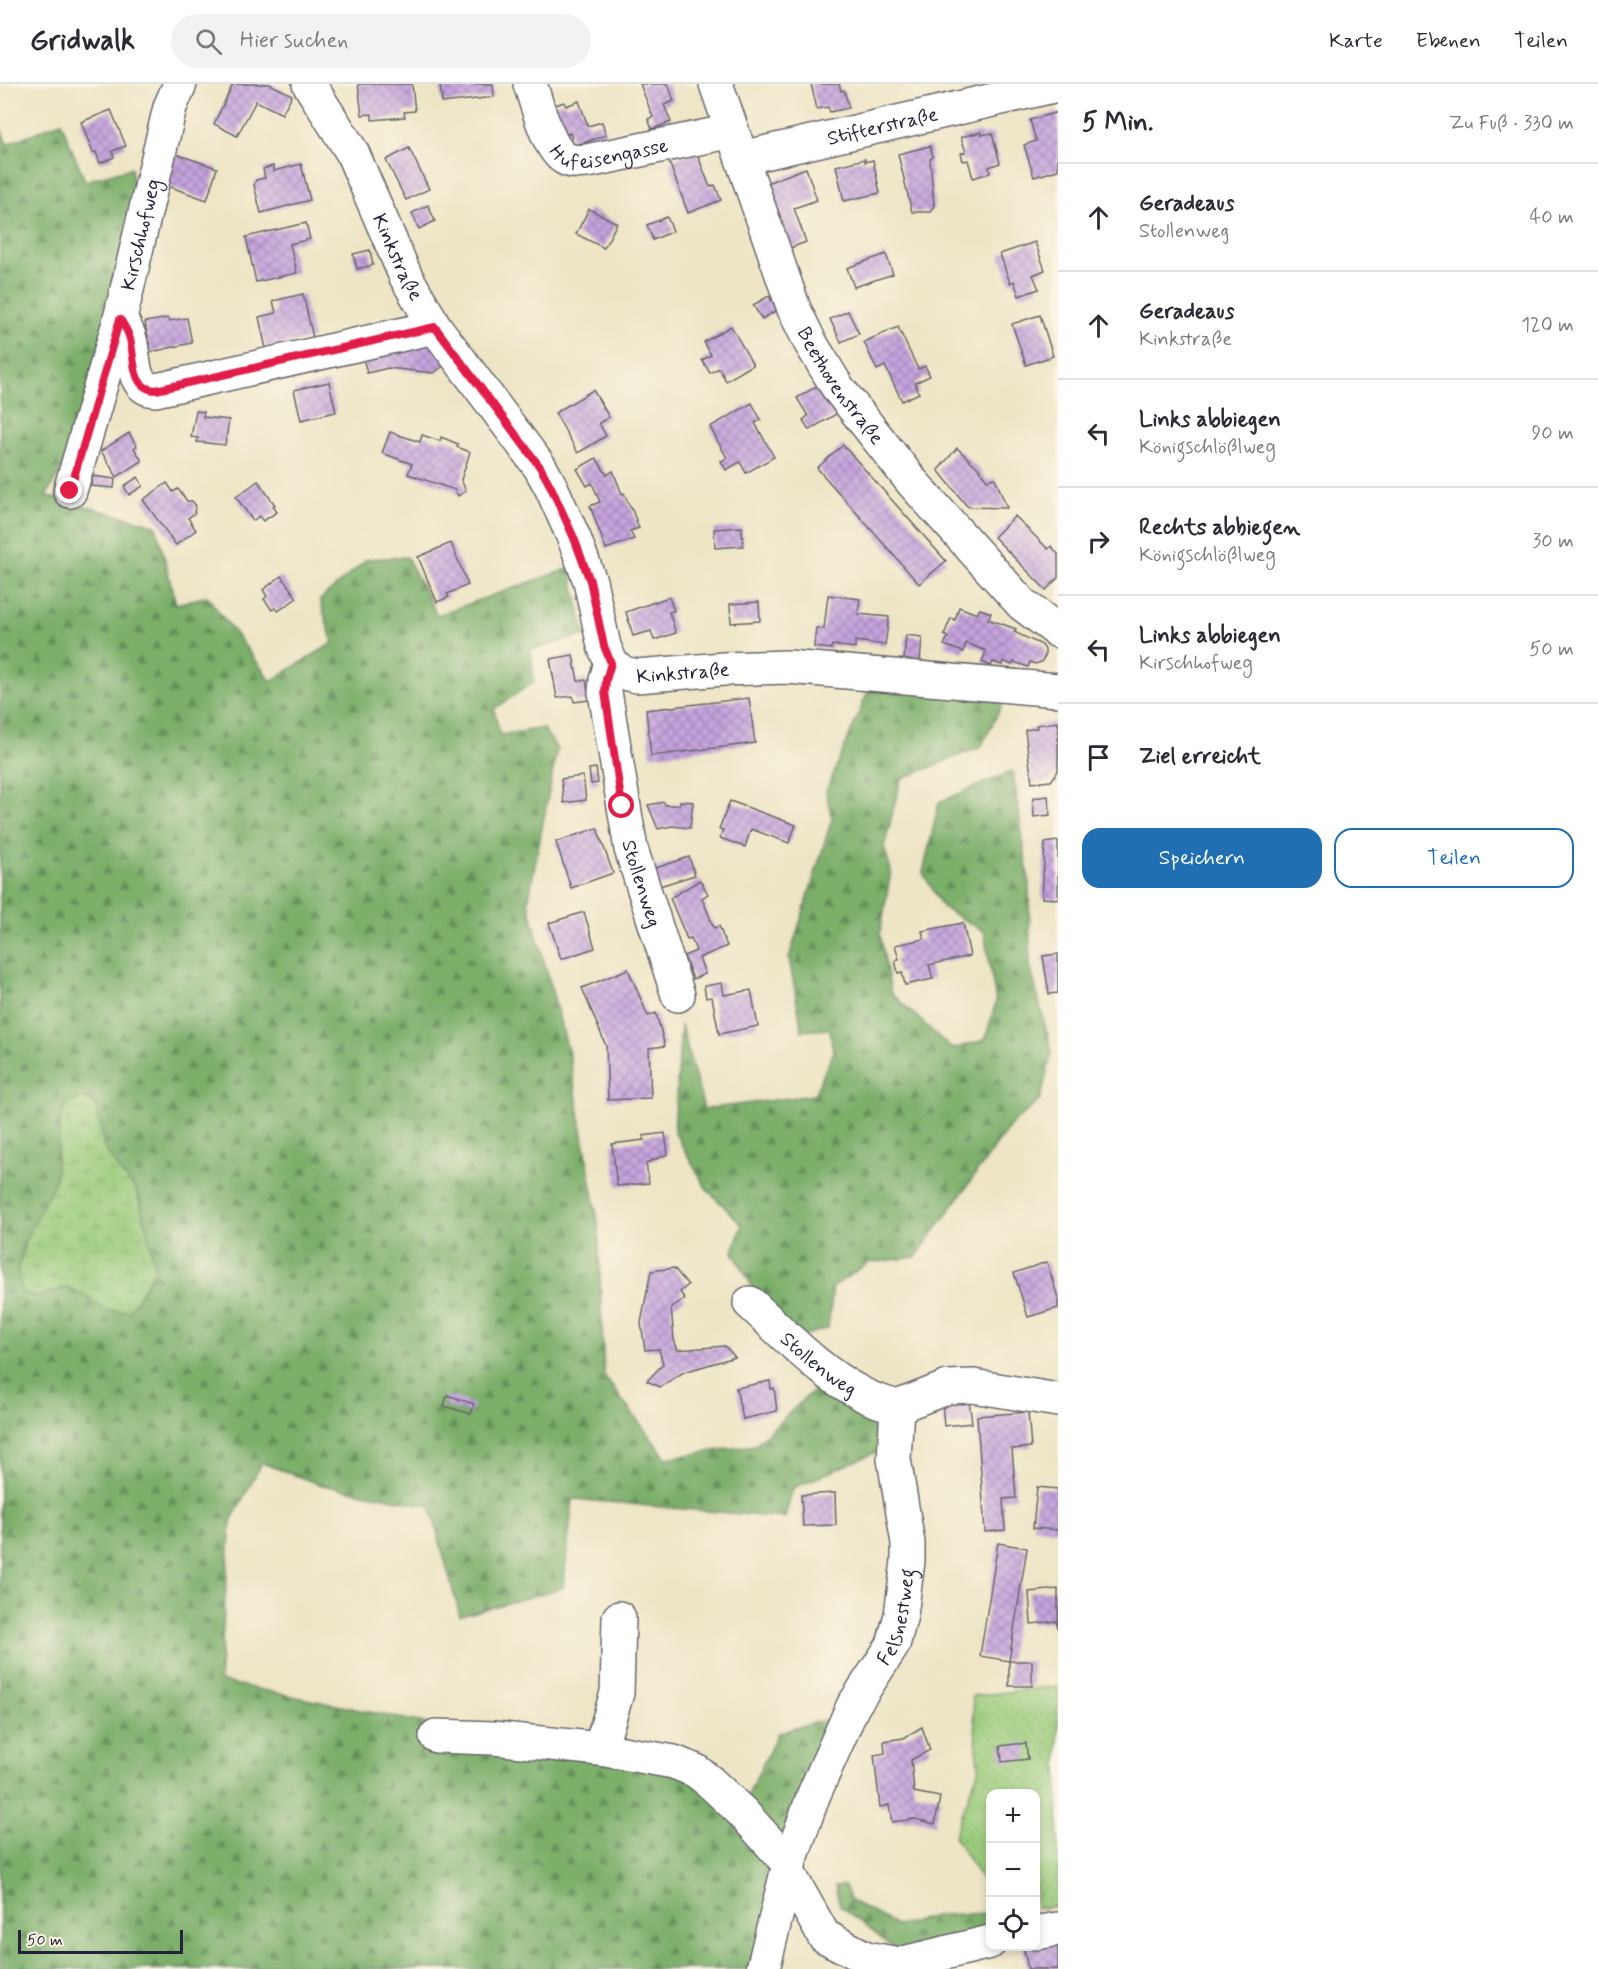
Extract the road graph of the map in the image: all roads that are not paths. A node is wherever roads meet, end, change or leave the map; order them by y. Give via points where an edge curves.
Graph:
1 (180, 84) edge
2 (309, 84) edge
3 (530, 84) edge
4 (716, 84) edge
5 (1058, 85) edge
6 (737, 144) junction
7 (120, 319) junction
8 (435, 327) junction
9 (70, 491) dead end
10 (1048, 624) edge
11 (611, 663) junction
12 (1058, 690) edge
13 (678, 996) dead end
14 (750, 1303) dead end
15 (1058, 1400) edge
16 (897, 1407) junction
17 (619, 1618) dead end
18 (436, 1736) dead end
19 (600, 1749) junction
20 (788, 1868) junction
21 (1058, 1929) edge
22 (1040, 1932) edge
23 (986, 1943) edge
24 (763, 1969) edge

1 - 7 street, Kirschhofweg via 170,107
2 - 8 street, Kinkstraße via 352,152 406,277
3 - 6 street, Hufeisengasse via 551,142 562,157 574,162
4 - 6 street, Beethovenstraße
5 - 6 street, Stifterstraße
6 - 10 street, Beethovenstraße via 794,309 838,388 913,483 1022,604
7 - 8 street via 129,336 140,384 147,390
7 - 9 street, Kirschhofweg
8 - 11 street, Kinkstraße via 551,487 590,581
11 - 12 street, Kinkstraße via 623,673 637,676 788,667
11 - 13 street, Stollenweg via 605,692 631,849
14 - 16 street, Stollenweg via 839,1381
15 - 16 street via 973,1386 948,1387
16 - 20 street, Felsnestweg via 894,1459 908,1543 901,1614 892,1645 853,1706 814,1794
17 - 19 street via 617,1693
18 - 19 street
19 - 20 street via 674,1762 696,1771 743,1813
20 - 23 street via 824,1936 866,1958 899,1964
20 - 24 street, Felsnestweg
21 - 22 street

